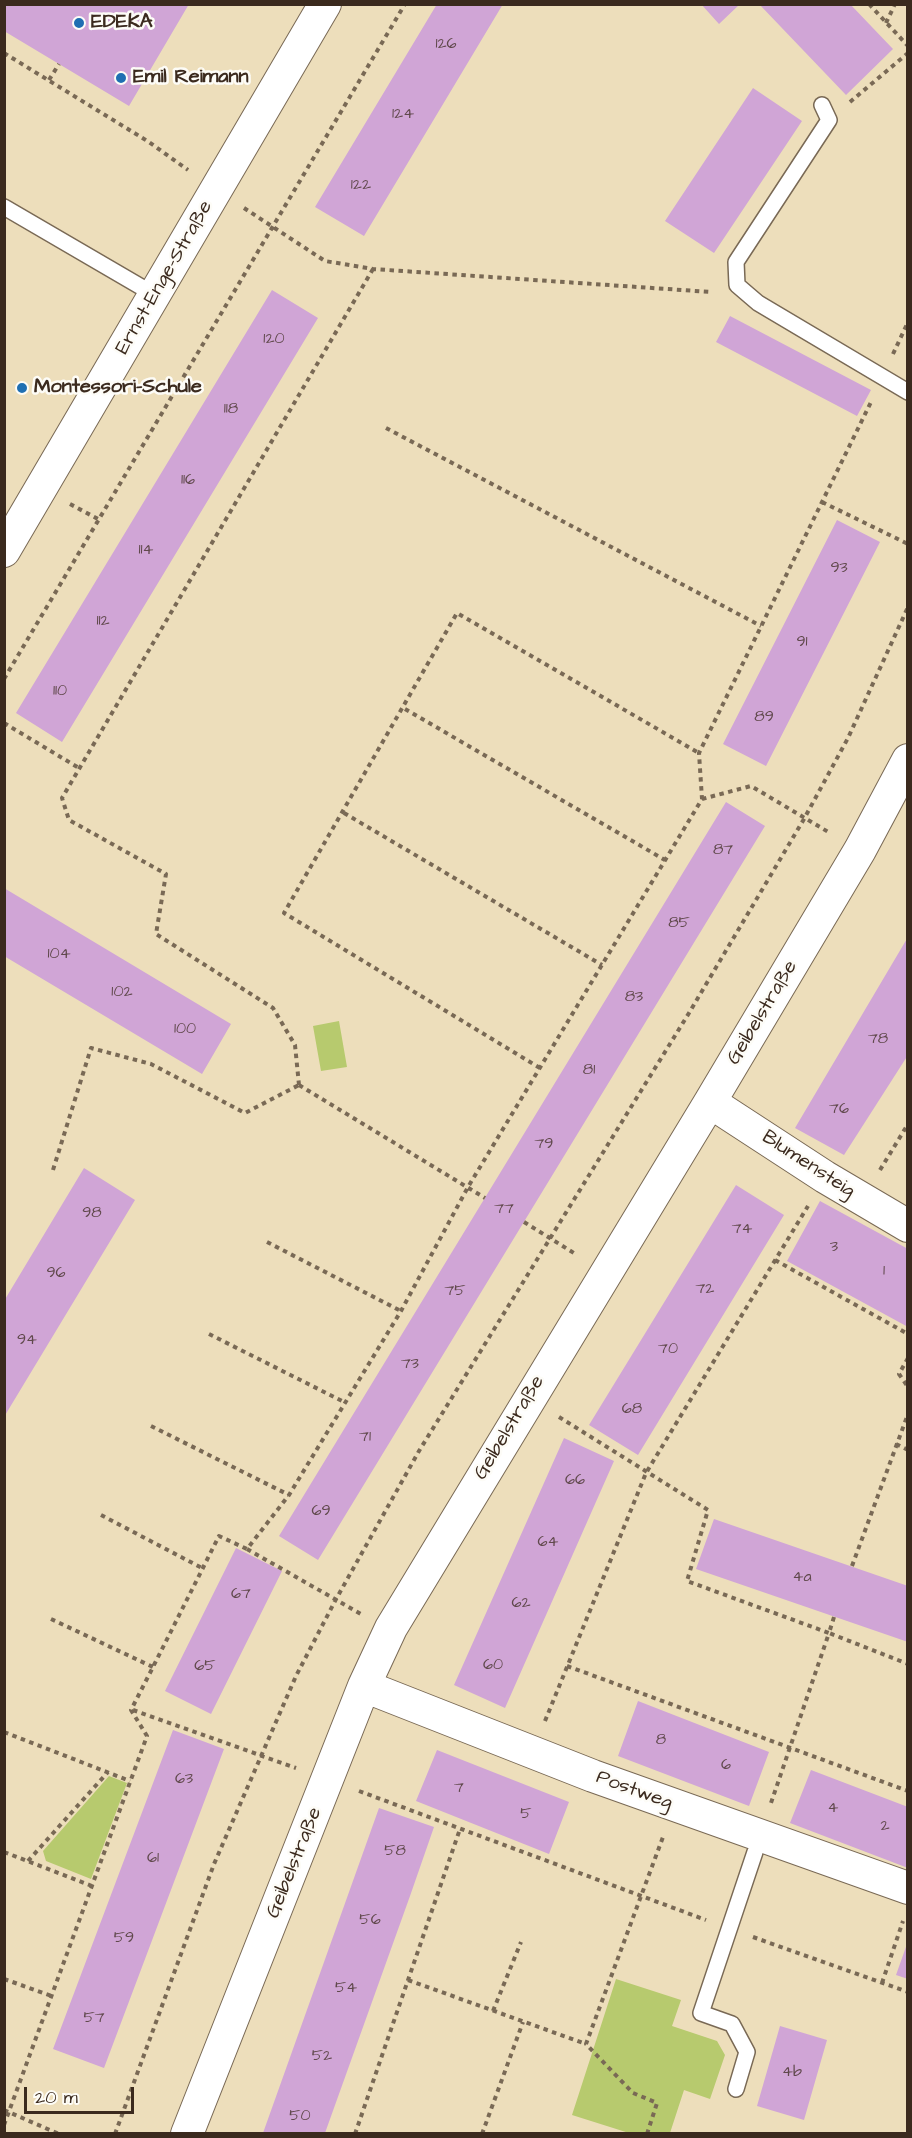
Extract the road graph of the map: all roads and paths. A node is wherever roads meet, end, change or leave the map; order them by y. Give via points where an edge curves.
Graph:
1 (325, 4) edge
2 (405, 4) edge
3 (869, 4) edge
4 (895, 4) edge
5 (886, 23) junction
6 (908, 46) edge
7 (4, 53) edge
8 (908, 53) edge
9 (59, 64) dead end
10 (49, 80) junction
11 (822, 105) dead end
12 (829, 120) junction
13 (216, 190) junction
14 (4, 207) edge
15 (272, 226) junction
16 (373, 269) junction
17 (737, 285) junction
18 (154, 295) junction
19 (908, 322) edge
20 (884, 377) junction
21 (908, 392) edge
22 (386, 428) dead end
23 (822, 502) junction
24 (908, 544) edge
25 (4, 550) edge
26 (908, 607) edge
27 (761, 626) junction
28 (4, 679) edge
29 (405, 709) junction
30 (4, 723) edge
31 (699, 753) junction
32 (908, 760) edge
33 (79, 768) junction
34 (702, 799) junction
35 (344, 813) junction
36 (804, 819) junction
37 (860, 850) junction
38 (665, 860) junction
39 (602, 964) junction
40 (540, 1068) junction
41 (299, 1085) junction
42 (710, 1102) junction
43 (907, 1124) edge
44 (53, 1170) dead end
45 (825, 1177) junction
46 (468, 1187) junction
47 (485, 1198) dead end
48 (863, 1200) junction
49 (524, 1222) dead end
50 (908, 1226) edge
51 (549, 1237) junction
52 (267, 1242) dead end
53 (775, 1260) junction
54 (605, 1274) junction
55 (401, 1311) junction
56 (209, 1334) dead end
57 (908, 1334) edge
58 (908, 1358) edge
59 (908, 1387) edge
60 (529, 1398) junction
61 (346, 1403) junction
62 (908, 1414) edge
63 (151, 1426) dead end
64 (896, 1444) junction
65 (908, 1450) edge
66 (646, 1473) junction
67 (289, 1495) junction
68 (101, 1515) dead end
69 (247, 1549) junction
70 (852, 1566) dead end
71 (202, 1568) junction
72 (335, 1601) junction
73 (834, 1617) dead end
74 (51, 1619) dead end
75 (829, 1633) junction
76 (908, 1664) edge
77 (567, 1666) junction
78 (153, 1667) junction
79 (364, 1686) junction
80 (131, 1710) junction
81 (4, 1732) edge
82 (790, 1749) junction
83 (532, 1752) junction
84 (260, 1755) junction
85 (108, 1772) junction
86 (328, 1780) junction
87 (130, 1781) junction
88 (908, 1791) edge
89 (674, 1805) junction
90 (460, 1829) junction
91 (757, 1844) junction
92 (4, 1852) edge
93 (28, 1861) junction
94 (549, 1862) dead end
95 (92, 1886) junction
96 (906, 1903) edge
97 (521, 1942) dead end
98 (4, 1979) edge
99 (408, 1980) junction
100 (908, 1992) edge
101 (52, 1996) junction
102 (493, 2011) junction
103 (523, 2021) junction
104 (586, 2044) junction
105 (736, 2089) dead end
106 (7, 2111) edge
107 (4, 2125) edge
108 (59, 2133) edge
109 (115, 2133) edge
110 (187, 2133) edge
111 (355, 2133) edge
112 (482, 2133) edge
113 (647, 2133) edge

1 - 13 street, Ernst-Enge-Straße
2 - 15 path
3 - 5 path
4 - 5 path
5 - 6 path
7 - 10 path
8 - 12 path
9 - 10 path
10 - 13 path via 149,142
11 - 12 lane
12 - 17 lane via 736,262
13 - 15 path
13 - 18 street, Ernst-Enge-Straße
14 - 18 lane
15 - 16 path via 325,261
15 - 28 path
16 - 17 path via 706,294
16 - 33 path
17 - 20 lane via 758,303
18 - 25 street, Ernst-Enge-Straße
19 - 20 path
20 - 21 lane
20 - 23 path
22 - 27 path
23 - 24 path
23 - 27 path
26 - 36 path via 848,738
27 - 31 path
29 - 31 path via 458,613
29 - 35 path
29 - 38 path
30 - 33 path
31 - 34 path
32 - 37 street, Geibelstraße
33 - 41 path via 62,798 69,820 166,874 156,934 273,1008 295,1046
34 - 36 path via 751,786
34 - 38 path
35 - 39 path
35 - 40 path via 284,913
36 - 37 path
36 - 51 path
37 - 42 street, Geibelstraße
38 - 39 path
39 - 40 path
40 - 46 path
41 - 44 path via 245,1113 151,1064 91,1048
41 - 46 path
42 - 45 street, Blumensteig
42 - 54 street, Geibelstraße
43 - 48 path
45 - 48 street, Blumensteig
45 - 53 path
46 - 47 path
46 - 55 path
48 - 50 street, Blumensteig
49 - 51 path
51 - 54 path
51 - 72 path via 419,1451
52 - 55 path
53 - 57 path
53 - 66 path
54 - 60 street, Geibelstraße
55 - 61 path
56 - 61 path
58 - 59 path via 899,1374
60 - 66 path
60 - 79 street, Geibelstraße via 391,1628
61 - 67 path
62 - 64 path
63 - 67 path
64 - 65 path
64 - 70 path
66 - 75 path via 708,1510 687,1581
66 - 77 path
67 - 69 path
68 - 71 path
69 - 71 path via 219,1536
69 - 72 path
71 - 78 path
72 - 84 path
73 - 75 path
74 - 78 path
75 - 76 path
75 - 82 path
77 - 82 path
77 - 83 path
78 - 80 path
79 - 83 street, Postweg
79 - 86 street, Geibelstraße
80 - 84 path
80 - 87 path via 147,1736
81 - 85 path
82 - 88 path
82 - 91 path
83 - 89 street, Postweg
84 - 109 path via 214,1864
85 - 87 path
85 - 93 path
86 - 90 path
86 - 110 street, Geibelstraße
87 - 95 path
89 - 91 street, Postweg
89 - 104 path
90 - 94 path
90 - 99 path
91 - 96 street, Postweg
91 - 105 lane via 701,2013 732,2024 747,2052
92 - 93 path
93 - 95 path
95 - 101 path
96 - 100 path via 882,1983
97 - 102 path
98 - 101 path
99 - 102 path
99 - 111 path
101 - 106 path
102 - 103 path
103 - 104 path
103 - 112 path
104 - 113 path via 633,2093 657,2103
106 - 107 path
106 - 108 path

